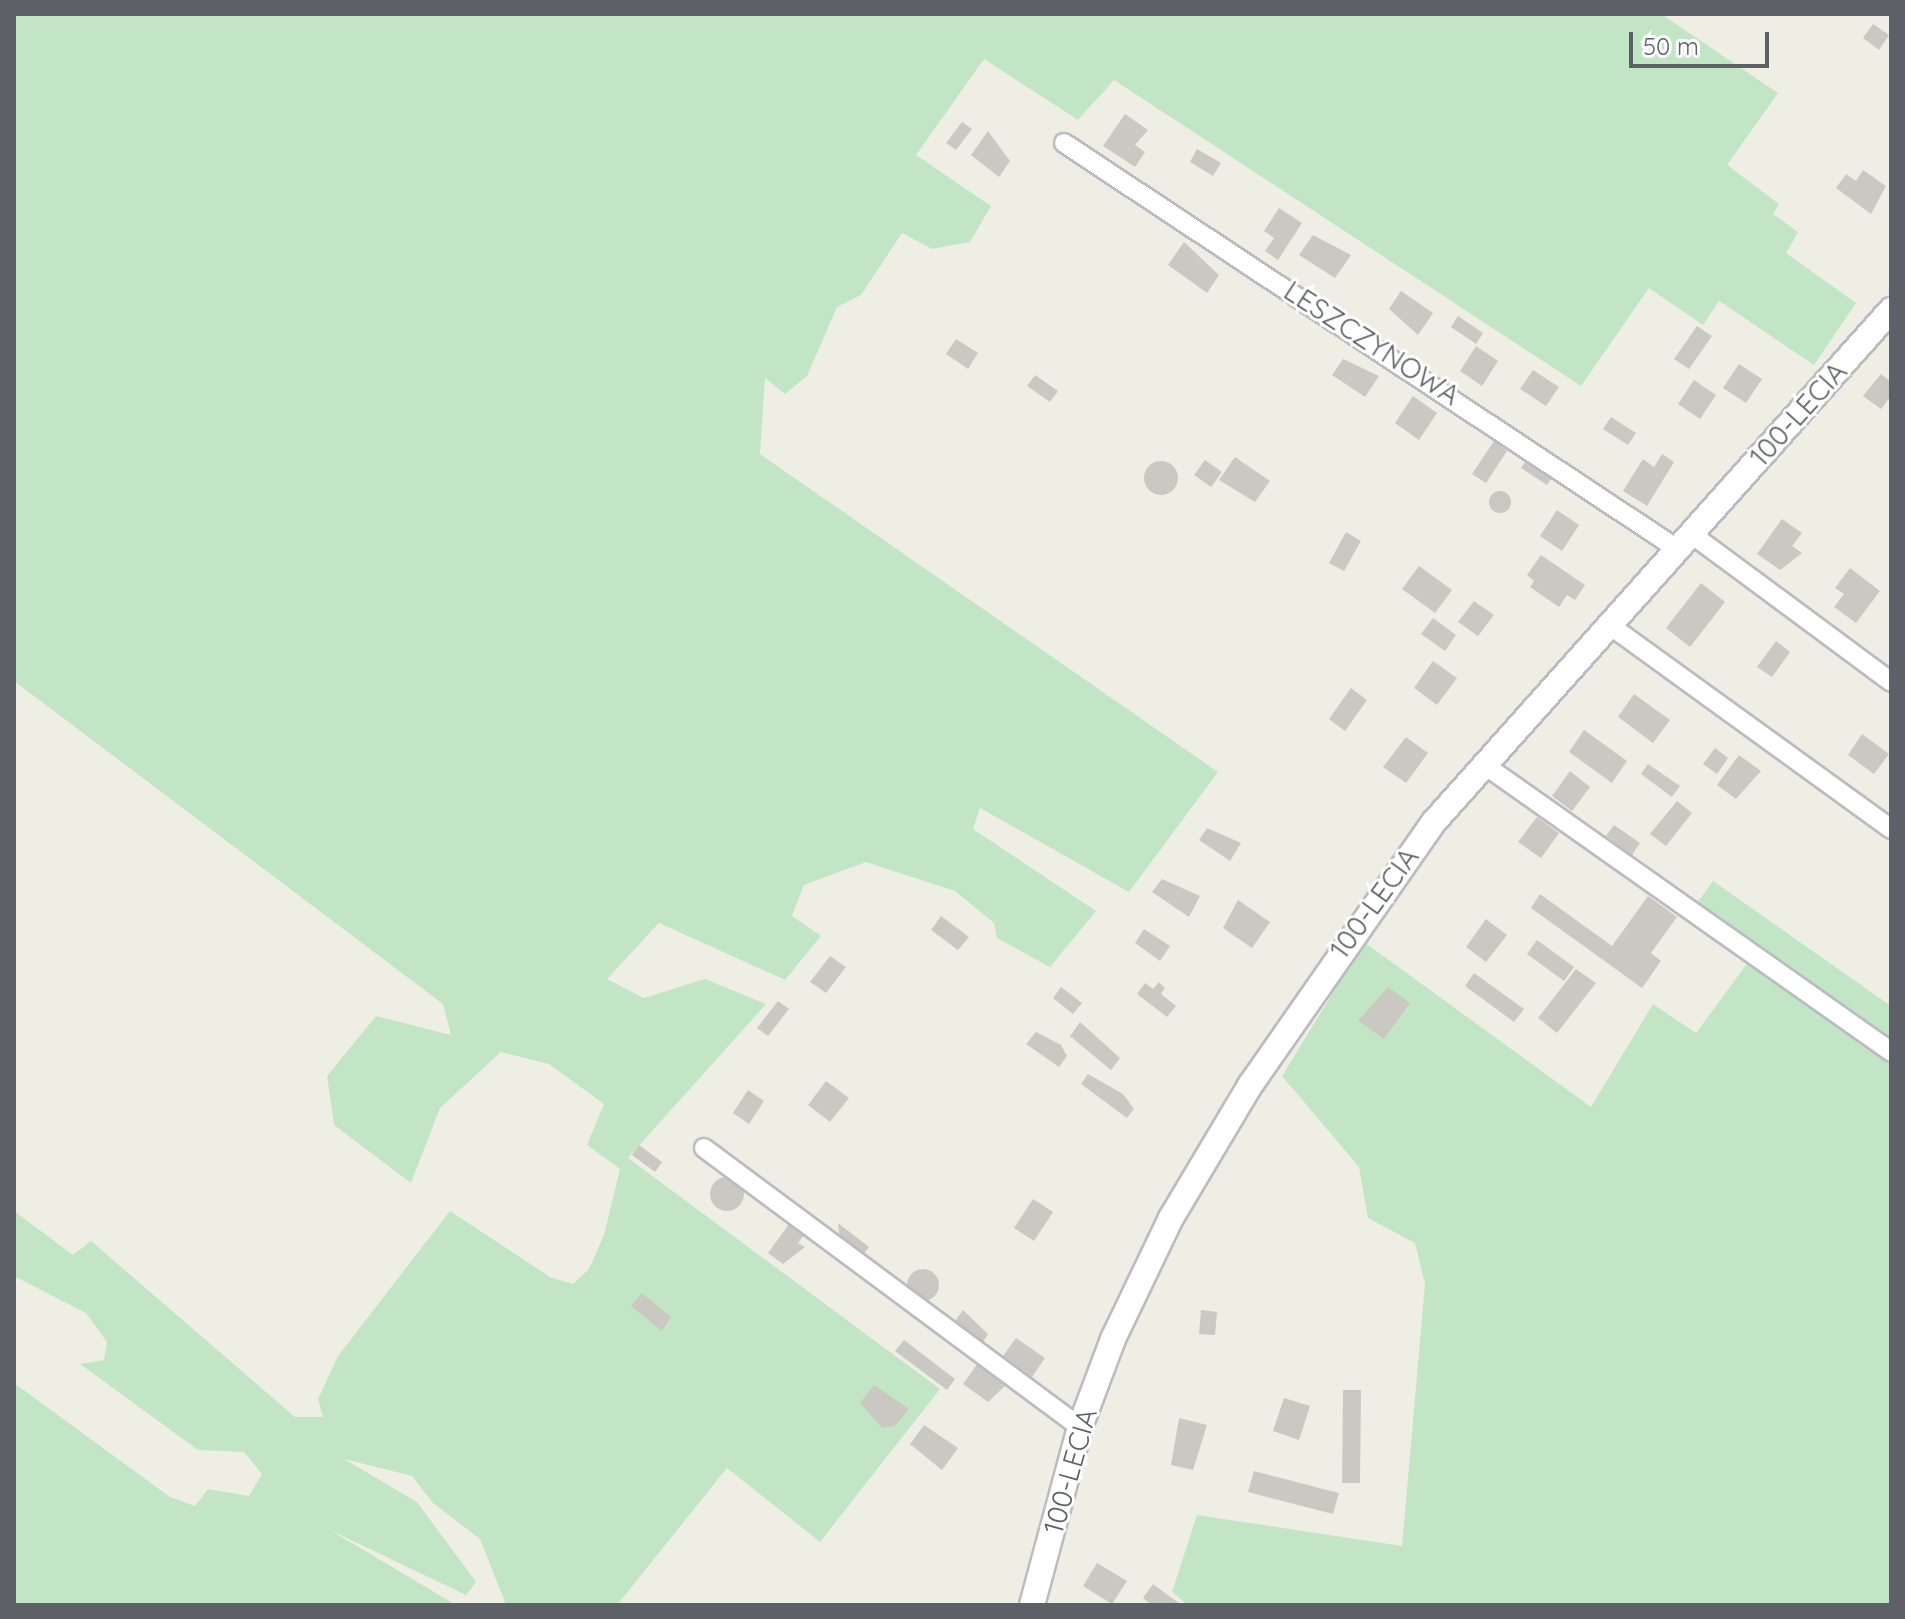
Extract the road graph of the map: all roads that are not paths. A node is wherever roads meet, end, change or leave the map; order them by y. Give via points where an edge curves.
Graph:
1 (1064, 143) dead end
2 (1891, 310) edge
3 (1683, 540) junction
4 (1608, 624) junction
5 (1891, 682) edge
6 (1486, 766) junction
7 (1891, 829) edge
8 (1891, 1052) edge
9 (704, 1148) dead end
10 (1080, 1427) junction
11 (1032, 1605) edge

1 - 3 street, LESZCZYNOWA
2 - 3 street, 100-LECIA
3 - 4 street, 100-LECIA
3 - 5 street, LESZCZYNOWA
4 - 6 street, 100-LECIA
4 - 7 street
6 - 8 street
6 - 10 street, 100-LECIA via 1383,886 1251,1084 1144,1272
9 - 10 street
10 - 11 street, 100-LECIA

